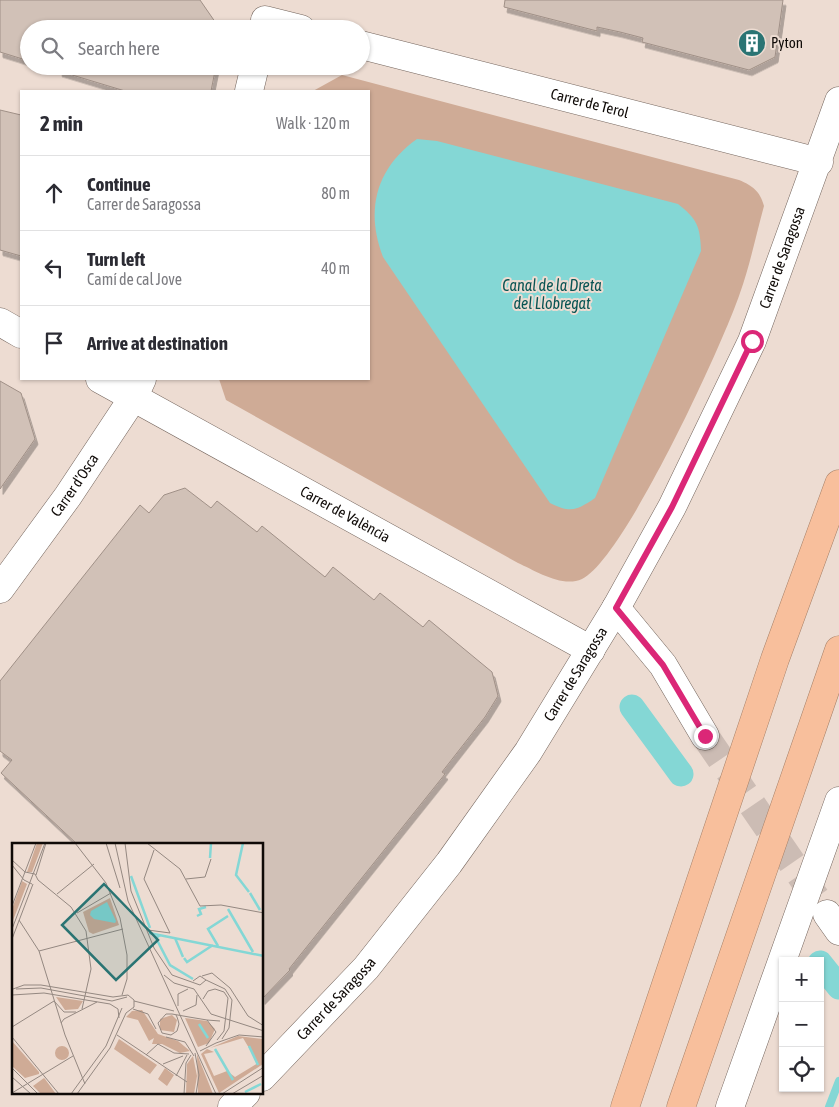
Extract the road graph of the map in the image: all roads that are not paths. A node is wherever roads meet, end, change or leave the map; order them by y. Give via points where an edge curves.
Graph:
1 (370, 47) edge
2 (252, 75) edge
3 (249, 90) edge
4 (839, 101) edge
5 (819, 162) junction
6 (0, 322) edge
7 (20, 333) edge
8 (104, 380) edge
9 (137, 388) edge
10 (839, 484) edge
11 (0, 589) edge
12 (616, 608) junction
13 (591, 650) junction
14 (839, 650) edge
15 (705, 736) tunnel mouth
16 (839, 802) edge
17 (264, 1075) edge
18 (245, 1094) edge
19 (232, 1107) edge
20 (625, 1107) edge
21 (681, 1107) edge
22 (730, 1107) edge

1 - 5 street, Carrer de Terol
2 - 3 street
4 - 5 street, Carrer de Saragossa
5 - 12 street, Carrer de Saragossa via 737,374 672,507
6 - 7 street
8 - 9 street, Carrer de València
9 - 11 street, Carrer d'Osca via 68,496
9 - 13 street, Carrer de València
10 - 20 highway via 775,659
12 - 13 street, Carrer de Saragossa
12 - 15 street via 663,665
13 - 17 street, Carrer de Saragossa via 528,752 449,863 366,968
14 - 21 highway
16 - 22 street
18 - 19 street

